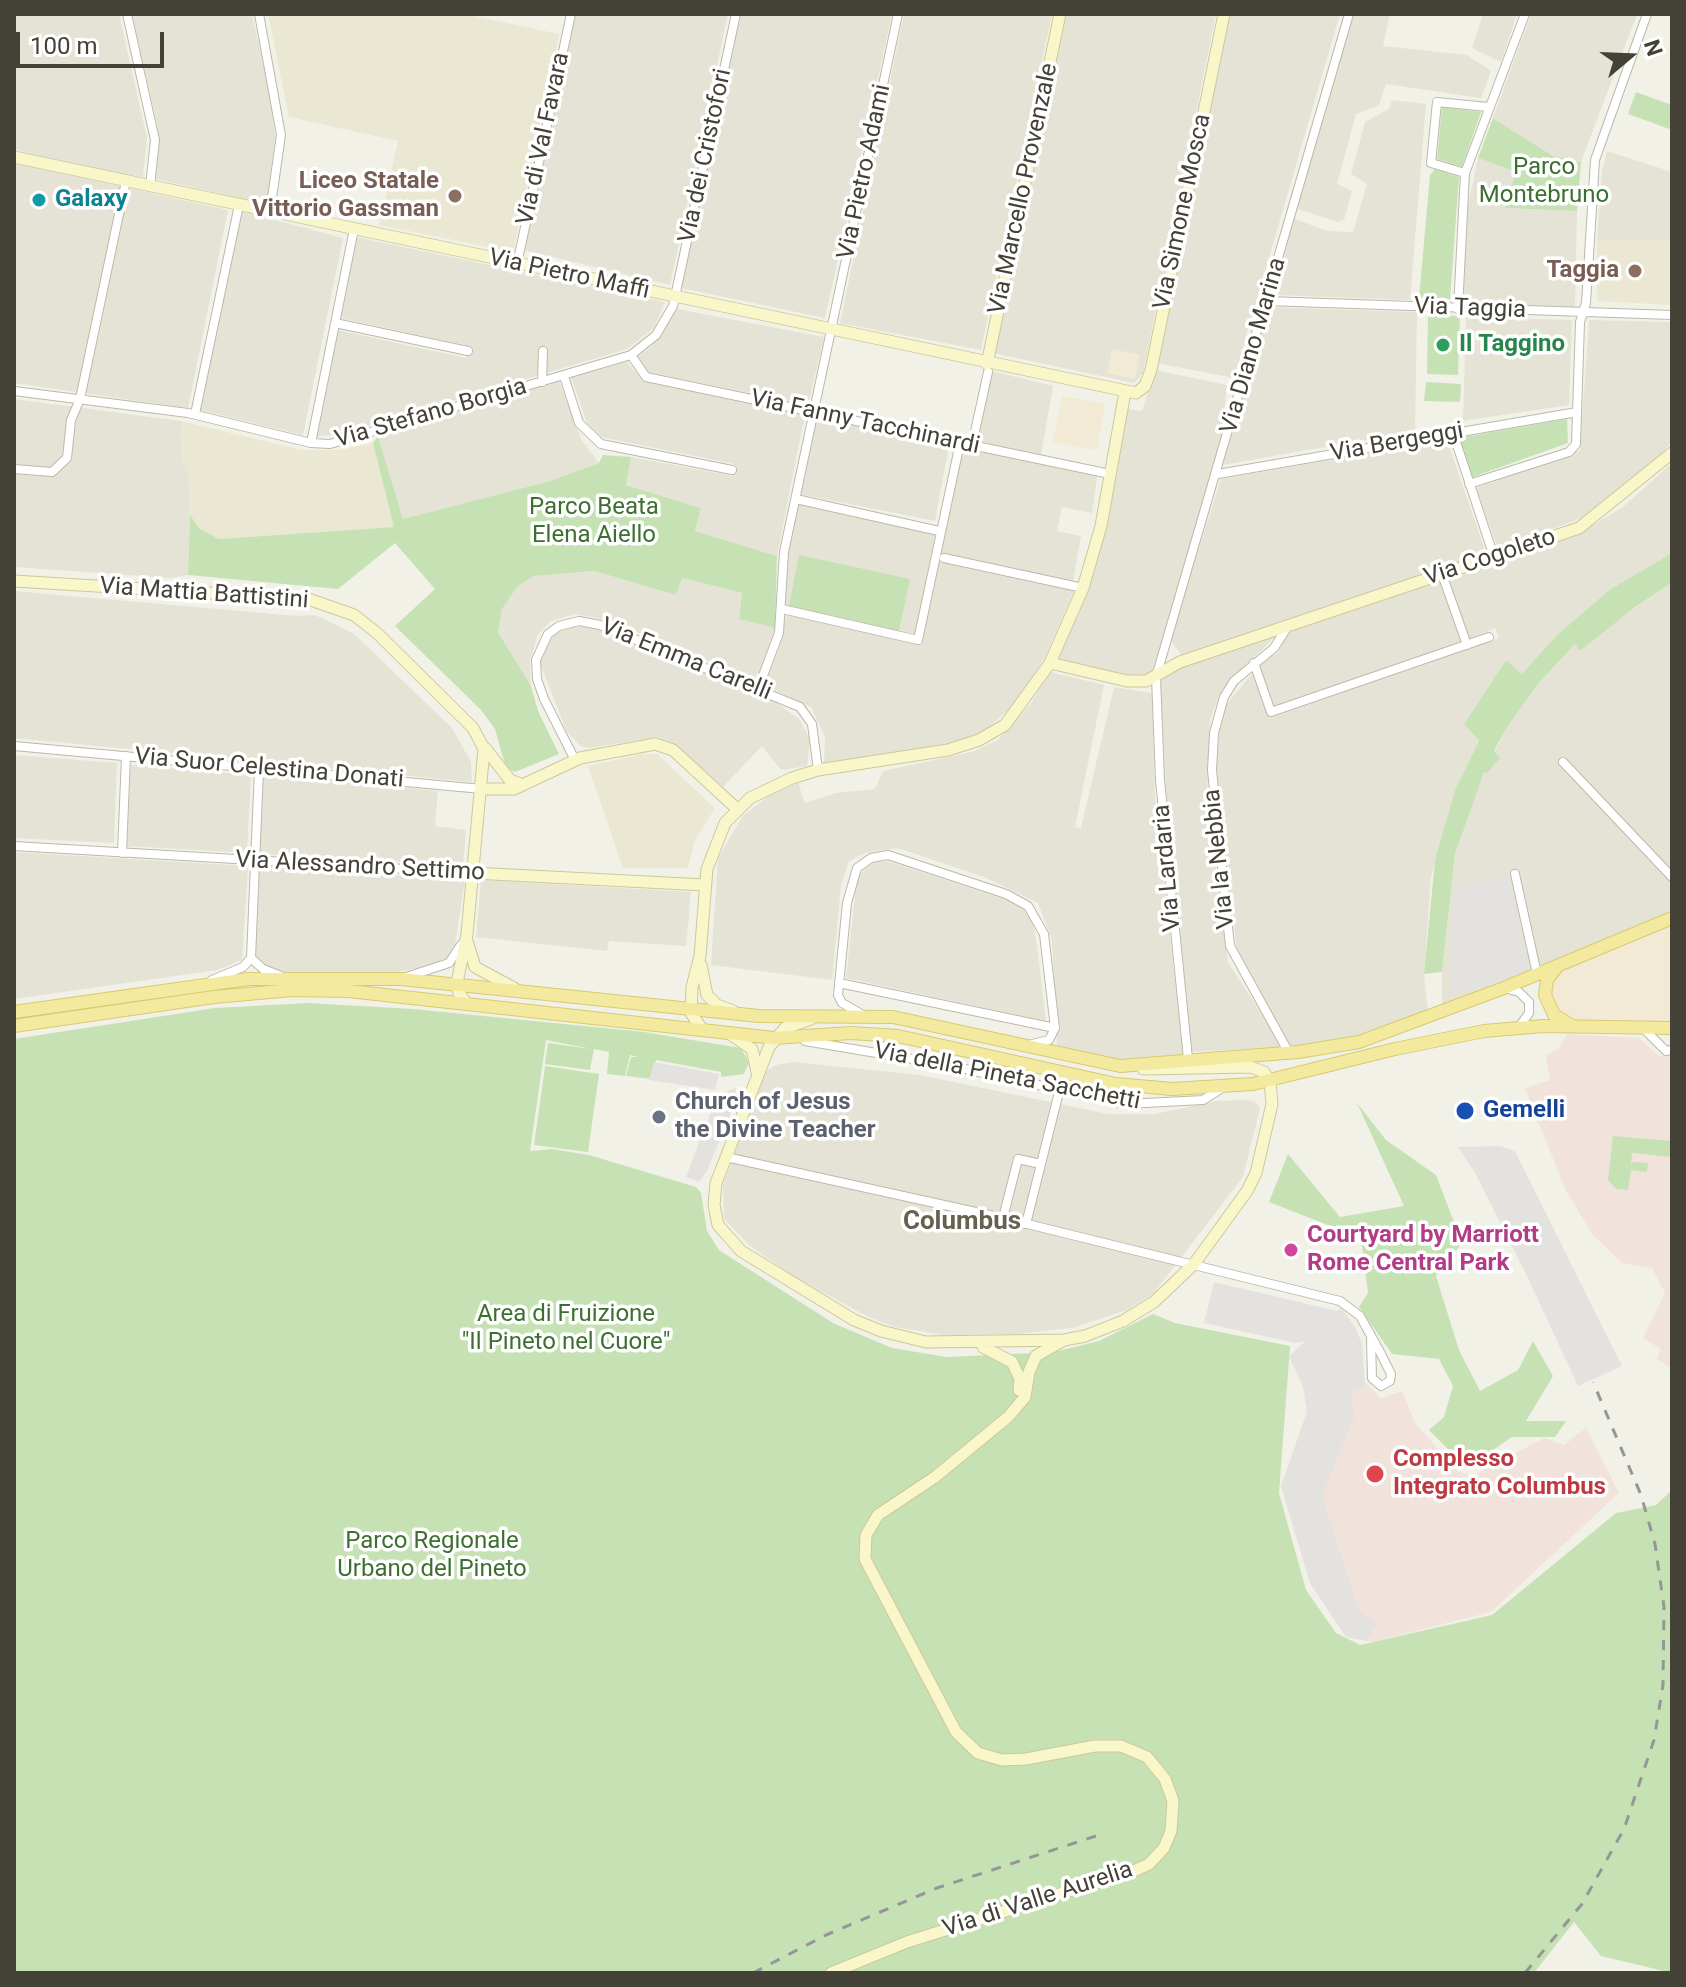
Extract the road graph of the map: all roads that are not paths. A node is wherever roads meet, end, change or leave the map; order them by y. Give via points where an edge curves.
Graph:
1 (127, 14) edge
2 (259, 14) edge
3 (571, 14) edge
4 (736, 14) edge
5 (898, 14) edge
6 (1060, 14) edge
7 (1224, 14) edge
8 (1349, 14) edge
9 (1525, 14) edge
10 (1647, 14) edge
11 (1488, 107) junction
12 (14, 157) edge
13 (1465, 173) junction
14 (126, 181) junction
15 (150, 186) junction
16 (239, 205) junction
17 (270, 212) junction
18 (354, 229) junction
19 (517, 264) junction
20 (675, 298) junction
21 (1267, 301) junction
22 (1458, 309) junction
23 (1584, 312) junction
24 (1672, 315) edge
25 (335, 323) junction
26 (831, 331) junction
27 (468, 351) dead end
28 (543, 351) dead end
29 (631, 355) junction
30 (988, 368) junction
31 (564, 376) junction
32 (542, 382) junction
33 (14, 391) edge
34 (1125, 392) junction
35 (80, 399) junction
36 (815, 412) junction
37 (1577, 412) junction
38 (195, 414) junction
39 (1453, 433) junction
40 (311, 443) junction
41 (960, 443) junction
42 (972, 445) junction
43 (1672, 453) edge
44 (14, 469) edge
45 (732, 470) dead end
46 (1110, 474) junction
47 (1218, 474) junction
48 (1469, 484) junction
49 (796, 499) junction
50 (939, 531) junction
51 (1494, 557) junction
52 (944, 558) dead end
53 (1442, 574) junction
54 (14, 581) edge
55 (1083, 588) junction
56 (782, 609) junction
57 (1288, 626) junction
58 (1489, 637) dead end
59 (1467, 645) junction
60 (1050, 663) junction
61 (1254, 663) junction
62 (1156, 677) junction
63 (758, 689) junction
64 (483, 745) junction
65 (14, 746) edge
66 (126, 756) junction
67 (575, 760) junction
68 (1563, 762) dead end
69 (259, 769) junction
70 (818, 770) junction
71 (524, 785) junction
72 (483, 789) junction
73 (737, 809) junction
74 (14, 846) edge
75 (122, 853) junction
76 (254, 861) junction
77 (473, 873) junction
78 (1515, 874) dead end
79 (1672, 877) edge
80 (705, 885) junction
81 (1672, 918) edge
82 (467, 934) junction
83 (700, 956) junction
84 (251, 958) junction
85 (1558, 965) junction
86 (1537, 974) junction
87 (285, 977) junction
88 (401, 979) junction
89 (202, 983) junction
90 (457, 983) junction
91 (839, 983) junction
92 (514, 988) junction
93 (1504, 988) junction
94 (466, 1003) junction
95 (691, 1010) junction
96 (14, 1012) edge
97 (747, 1015) junction
98 (823, 1015) junction
99 (863, 1015) junction
100 (14, 1026) edge
101 (1574, 1026) junction
102 (1518, 1027) junction
103 (1055, 1028) junction
104 (1672, 1028) edge
105 (702, 1029) junction
106 (1644, 1029) junction
107 (725, 1032) junction
108 (774, 1038) junction
109 (788, 1038) junction
110 (1025, 1044) junction
111 (1672, 1050) edge
112 (1289, 1053) junction
113 (1188, 1059) junction
114 (1120, 1066) junction
115 (758, 1076) junction
116 (1270, 1081) junction
117 (1222, 1088) junction
118 (1059, 1092) junction
119 (726, 1157) junction
120 (1041, 1164) junction
121 (1003, 1218) junction
122 (1026, 1224) junction
123 (1194, 1264) junction
124 (1064, 1340) junction
125 (1371, 1340) junction
126 (971, 1344) junction
127 (1014, 1410) junction
128 (831, 1973) edge

1 - 15 street via 155,140
2 - 17 street via 281,135
3 - 19 street, Via di Val Favara
4 - 20 street, Via dei Cristofori
5 - 26 street, Via Pietro Adami
6 - 30 street, Via Marcello Provenzale
7 - 34 street, Via Simone Mosca via 1149,377 1141,391
8 - 21 street, Via Diano Marina
9 - 11 street
10 - 23 street via 1595,160
11 - 13 street
11 - 13 street via 1437,102 1431,163
12 - 14 street, Via Pietro Maffi
13 - 22 street
14 - 15 street, Via Pietro Maffi
14 - 35 street
15 - 16 street, Via Pietro Maffi
16 - 17 street, Via Pietro Maffi
16 - 38 street
17 - 18 street, Via Pietro Maffi
18 - 19 street, Via Pietro Maffi
18 - 25 street
19 - 20 street, Via Pietro Maffi
20 - 26 street, Via Pietro Maffi
20 - 29 street, Via Stefano Borgia via 656,335
21 - 22 street, Via Taggia
21 - 47 street, Via Diano Marina
22 - 23 street, Via Taggia
23 - 24 street, Via Taggia
23 - 37 street
25 - 27 street
25 - 40 street
26 - 30 street, Via Pietro Maffi
26 - 36 street, Via Pietro Adami
28 - 32 street
29 - 31 street, Via Stefano Borgia
29 - 36 street, Via Fanny Tacchinardi via 646,377
30 - 34 street, Via Pietro Maffi
30 - 42 street
31 - 32 street, Via Stefano Borgia
31 - 45 street via 579,423 601,444
32 - 40 street, Via Stefano Borgia via 336,443
33 - 35 street, Via Stefano Borgia
34 - 46 street
35 - 38 street, Via Stefano Borgia
35 - 44 street via 61,466 49,473
36 - 41 street, Via Fanny Tacchinardi
36 - 49 street, Via Pietro Adami
37 - 39 street, Via Bergeggi
37 - 48 street via 1573,449
38 - 40 street, Via Stefano Borgia
39 - 47 street, Via Bergeggi
39 - 48 street
41 - 42 street, Via Fanny Tacchinardi
41 - 50 street
42 - 46 street, Via Fanny Tacchinardi
43 - 51 street, Via Cogoleto via 1587,523
46 - 55 street
47 - 62 street, Via Diano Marina
48 - 51 street
49 - 50 street
49 - 56 street, Via Pietro Adami via 783,558
50 - 56 street via 918,640
51 - 53 street, Via Cogoleto
52 - 55 street
53 - 57 street, Via Cogoleto
53 - 59 street
54 - 64 street, Via Mattia Battistini via 333,605 377,633
55 - 60 street
56 - 63 street, Via Pietro Adami
57 - 61 street via 1274,648
57 - 62 street, Via Cogoleto via 1180,662
58 - 59 street
59 - 61 street via 1271,712
60 - 62 street, Via Cogoleto via 1127,681
60 - 70 street via 1015,714 979,740 948,750
61 - 112 street, Via la Nebbia via 1230,686 1215,721 1216,823 1231,951
62 - 113 street, Via Lardaria via 1160,780
63 - 67 street, Via Emma Carelli via 600,625 564,624 542,643 536,672
63 - 70 street, Via Emma Carelli via 806,713 814,730
64 - 71 street via 510,780
64 - 72 street
65 - 66 street, Via Suor Celestina Donati
66 - 69 street, Via Suor Celestina Donati
66 - 75 street
67 - 71 street, Via Suor Celestina Donati
67 - 73 street, Via Suor Celestina Donati via 655,744 673,750
68 - 79 street
69 - 72 street, Via Suor Celestina Donati
69 - 76 street
70 - 73 street via 767,788
71 - 72 street, Via Suor Celestina Donati
72 - 77 street
73 - 80 street via 714,846
74 - 75 street, Via Alessandro Settimo
75 - 76 street, Via Alessandro Settimo
76 - 77 street, Via Alessandro Settimo
76 - 84 street
77 - 80 street, Via Alessandro Settimo
77 - 82 street
78 - 86 street
80 - 83 street
81 - 85 main road, Via della Pineta Sacchetti
82 - 88 street via 449,963
82 - 90 street
82 - 92 street, Via della Pineta Sacchetti via 475,967
83 - 95 street
83 - 97 street via 702,982 710,998
84 - 87 street
84 - 89 street via 239,970
85 - 86 main road, Via della Pineta Sacchetti
85 - 101 main road via 1547,980 1547,1001 1556,1017
86 - 93 main road, Via della Pineta Sacchetti
87 - 88 main road, Via della Pineta Sacchetti
87 - 89 main road, Via della Pineta Sacchetti
88 - 90 main road, Via della Pineta Sacchetti
89 - 96 main road, Via della Pineta Sacchetti
90 - 92 main road, Via della Pineta Sacchetti
90 - 94 street
91 - 99 street, Via della Pineta Sacchetti via 840,1001
91 - 103 street
91 - 103 street via 853,875 871,858 893,856 1028,906 1044,934
92 - 95 main road, Via della Pineta Sacchetti
93 - 102 street via 1523,994 1529,1002 1528,1016
93 - 112 main road, Via della Pineta Sacchetti via 1359,1042
94 - 100 main road, Via della Pineta Sacchetti via 292,990
94 - 105 main road, Via della Pineta Sacchetti
95 - 97 main road, Via della Pineta Sacchetti
95 - 105 street
97 - 98 main road, Via della Pineta Sacchetti
98 - 99 main road, Via della Pineta Sacchetti
98 - 108 street, Via della Pineta Sacchetti via 789,1026
99 - 110 main road, Via della Pineta Sacchetti
101 - 102 main road, Via della Pineta Sacchetti
101 - 106 main road, Via della Pineta Sacchetti
102 - 116 main road, Via della Pineta Sacchetti via 1427,1042
103 - 110 street, Via della Pineta Sacchetti via 1049,1040
104 - 106 main road, Via della Pineta Sacchetti
105 - 107 main road, Via della Pineta Sacchetti
106 - 111 street via 1666,1051
107 - 108 main road, Via della Pineta Sacchetti
107 - 115 street via 752,1049
108 - 109 main road, Via della Pineta Sacchetti
108 - 115 street
109 - 117 main road, Via della Pineta Sacchetti via 898,1036 1124,1085
109 - 118 street, Via della Pineta Sacchetti via 928,1061
110 - 114 main road, Via della Pineta Sacchetti
112 - 113 main road, Via della Pineta Sacchetti
113 - 114 main road, Via della Pineta Sacchetti
114 - 116 street, Via della Pineta Sacchetti via 1251,1067
115 - 119 street
116 - 117 main road, Via della Pineta Sacchetti
116 - 123 street via 1272,1104 1256,1173
117 - 118 street, Via della Pineta Sacchetti via 1206,1100 1156,1105
118 - 120 street
119 - 121 street
119 - 126 street via 715,1188 715,1211 722,1232 741,1251 874,1329 926,1342
120 - 121 street via 1018,1159
120 - 122 street
121 - 122 street
122 - 123 street
123 - 124 street via 1131,1317
123 - 125 street via 1344,1303 1362,1319
124 - 126 street
124 - 127 street via 1034,1360 1025,1397
125 - 125 street via 1372,1378 1381,1386 1391,1374
126 - 127 street via 1012,1362 1020,1379
127 - 128 street, Via di Valle Aurelia via 935,1477 878,1515 864,1541 867,1566 956,1732 978,1753 1026,1759 1121,1746 1147,1757 1165,1779 1173,1801 1171,1831 1149,1864 907,1942

